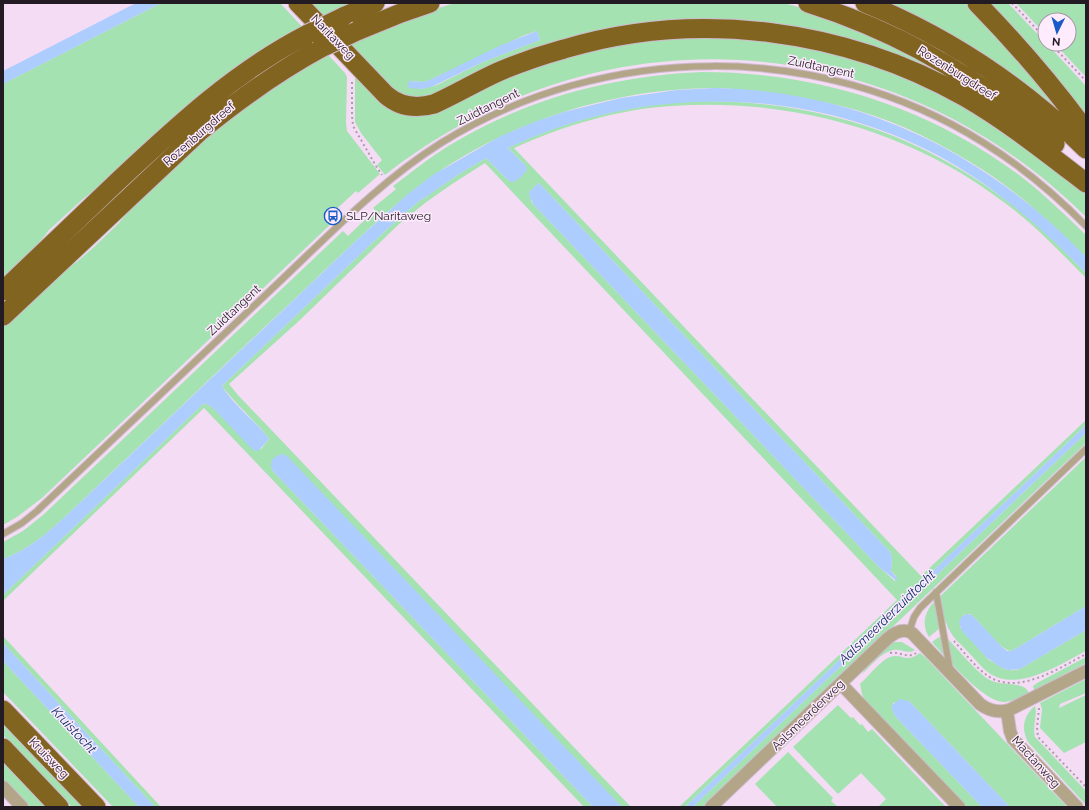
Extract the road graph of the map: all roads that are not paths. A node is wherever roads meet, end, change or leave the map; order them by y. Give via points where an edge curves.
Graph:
1 (298, 3) edge
2 (375, 3) edge
3 (430, 3) edge
4 (808, 3) edge
5 (865, 3) edge
6 (977, 3) edge
7 (1086, 131) edge
8 (1086, 149) edge
9 (1086, 175) edge
10 (1086, 183) edge
11 (1086, 226) edge
12 (3, 291) edge
13 (3, 316) edge
14 (1086, 450) edge
15 (3, 534) edge
16 (936, 592) junction
17 (909, 632) junction
18 (1086, 671) edge
19 (950, 673) junction
20 (840, 684) junction
21 (3, 710) edge
22 (1007, 711) junction
23 (3, 748) edge
24 (3, 787) edge
25 (22, 807) edge
26 (60, 807) edge
27 (96, 807) edge
28 (711, 807) edge
29 (958, 807) edge
30 (1077, 807) edge

1 - 10 highway via 383,92 392,100 410,107 425,107 526,61 623,35 695,29 732,29 820,41 863,52 899,66 966,98 1002,120
2 - 12 highway, Rozenburgdreef, bridge via 285,46 197,108
3 - 13 highway, Rozenburgdreef, bridge via 321,48 261,84 228,108 199,132
4 - 9 highway, Rozenburgdreef via 880,30 923,50 963,74 1034,126
5 - 8 highway, Rozenburgdreef via 919,28 984,65 1044,110
6 - 7 highway via 1062,98
11 - 15 lane, Zuidtangent via 1022,169 981,141 938,117 852,84 790,71 704,65 658,68 604,77 561,88 506,109 465,129 435,147 388,182 37,511
14 - 16 lane
16 - 17 lane via 916,614
16 - 19 lane
17 - 19 street
17 - 20 street, Aalsmeerderweg via 900,631 890,637
18 - 22 street
19 - 22 street via 984,707 998,712
20 - 28 street, Aalsmeerderweg
20 - 29 street
21 - 27 highway, Kruisweg
22 - 30 street, Mactanweg via 1013,739
23 - 26 highway
24 - 25 street

